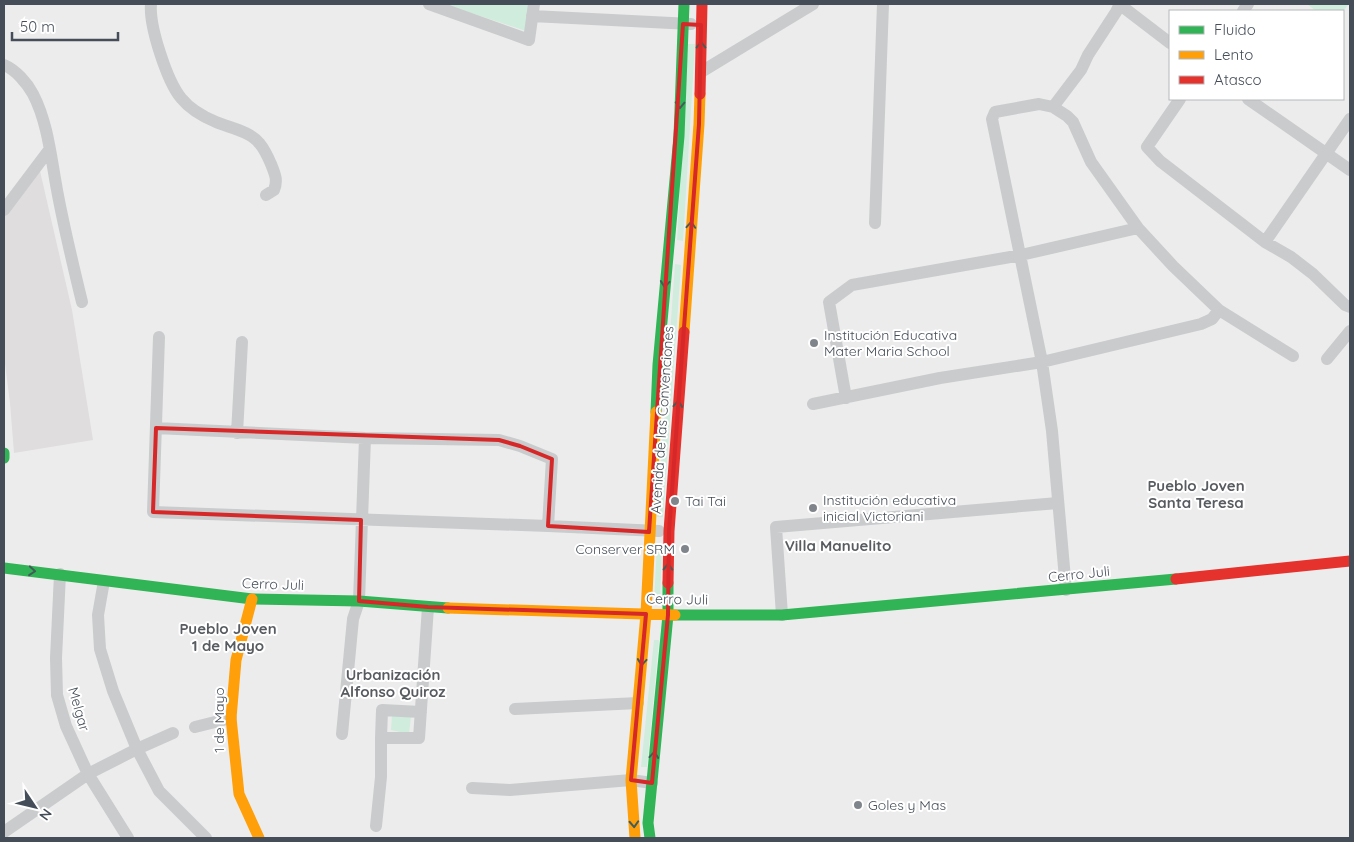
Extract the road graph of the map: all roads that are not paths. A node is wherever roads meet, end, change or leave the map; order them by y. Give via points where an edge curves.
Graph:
1 (150, 4) edge
2 (429, 4) edge
3 (684, 4) edge
4 (702, 4) edge
5 (813, 4) edge
6 (883, 4) edge
7 (1119, 4) edge
8 (533, 10) edge
9 (683, 24) junction
10 (701, 25) junction
11 (1169, 42) edge
12 (4, 65) edge
13 (701, 72) junction
14 (1179, 100) edge
15 (1249, 100) edge
16 (1053, 107) junction
17 (1350, 119) edge
18 (50, 150) junction
19 (1328, 154) junction
20 (1350, 170) edge
21 (266, 195) dead end
22 (4, 210) edge
23 (875, 223) dead end
24 (1138, 228) junction
25 (1265, 242) junction
26 (668, 254) junction
27 (689, 254) junction
28 (1021, 255) junction
29 (82, 302) dead end
30 (1350, 307) edge
31 (1219, 310) junction
32 (1350, 331) edge
33 (159, 337) dead end
34 (242, 342) dead end
35 (1293, 356) dead end
36 (1327, 359) dead end
37 (1042, 362) junction
38 (846, 398) junction
39 (813, 404) dead end
40 (156, 428) junction
41 (237, 432) junction
42 (365, 438) junction
43 (4, 453) edge
44 (4, 458) edge
45 (1058, 502) junction
46 (361, 520) junction
47 (548, 526) junction
48 (669, 531) junction
49 (649, 532) junction
50 (1350, 561) edge
51 (4, 568) edge
52 (60, 574) junction
53 (104, 581) junction
54 (1066, 590) junction
55 (252, 599) junction
56 (359, 601) junction
57 (428, 607) junction
58 (646, 614) junction
59 (668, 615) junction
60 (782, 615) junction
61 (638, 703) junction
62 (515, 709) dead end
63 (421, 712) junction
64 (231, 718) junction
65 (195, 727) dead end
66 (173, 733) dead end
67 (342, 734) dead end
68 (381, 738) junction
69 (137, 749) junction
70 (88, 774) junction
71 (631, 780) junction
72 (652, 783) junction
73 (472, 788) dead end
74 (376, 826) dead end
75 (4, 832) edge
76 (128, 838) edge
77 (206, 838) edge
78 (259, 838) edge
79 (635, 838) edge
80 (650, 838) edge

1 - 21 street via 152,26 164,65 181,99 215,122 259,142 276,175 277,184
2 - 8 street via 529,40
3 - 9 street, Avenida de las Convenciones
4 - 10 street, Avenida de las Convenciones
5 - 13 street
6 - 23 street
7 - 11 street
7 - 16 street via 1081,70
8 - 9 street
9 - 10 street
9 -> 26 street, Avenida de las Convenciones via 679,136
13 -> 10 street, Avenida de las Convenciones
12 - 18 street via 27,84 33,94 46,128
27 -> 13 street, Avenida de las Convenciones
14 - 25 street via 1147,147 1160,161
15 - 19 street
16 - 24 street via 1073,122 1090,162
16 - 28 street via 1039,104 1002,110 994,112 992,119
17 - 19 street
18 - 22 street
18 - 29 street
19 - 20 street
19 - 25 street
24 - 28 street
24 - 31 street
25 - 30 street via 1291,257
26 - 27 street
26 -> 49 street, Avenida de las Convenciones
48 -> 27 street, Avenida de las Convenciones
28 - 37 street
28 - 38 street via 852,285 828,302
31 - 35 street
31 - 37 street via 1212,319 1201,324
32 - 36 street
33 - 40 street
34 - 41 street
37 - 38 street via 940,378
37 - 45 street
38 - 39 street
40 - 41 street
40 - 46 street via 153,512
41 - 42 street
42 - 46 street
42 - 47 street via 499,440 552,459
43 - 44 street
45 - 54 street
45 - 60 street via 776,527
46 - 47 street
46 - 56 street
47 - 49 street
48 - 49 street
59 -> 48 street, Avenida de las Convenciones
49 - 58 street, Avenida de las Convenciones
50 - 54 street, Cerro Juli
51 -> 52 street, Cerro Juli
52 - 53 street, Cerro Juli
52 - 70 street, Melgar via 57,695 66,726
53 - 55 street, Cerro Juli
53 - 69 street via 98,615 100,650
54 - 60 street, Cerro Juli
55 - 56 street, Cerro Juli
55 - 64 street, 1 de Mayo via 236,660
56 - 57 street, Cerro Juli
56 - 67 street via 353,619
57 - 58 street, Cerro Juli
57 - 63 street
58 - 59 street, Cerro Juli
58 -> 61 street, Avenida de las Convenciones
59 - 60 street, Cerro Juli
72 -> 59 street, Avenida de las Convenciones
61 - 62 street
61 - 71 street, Avenida de las Convenciones
63 - 68 street via 419,738
63 - 68 street via 382,710
64 - 65 street
64 - 78 street, 1 de Mayo via 239,794
66 - 69 street
68 - 74 street
69 - 70 street
69 - 77 street via 159,791
70 - 75 street
70 - 76 street, Melgar
71 - 72 street
71 - 73 street via 510,790
71 -> 79 street, Avenida de las Convenciones
72 - 80 street, Avenida de las Convenciones via 648,823

